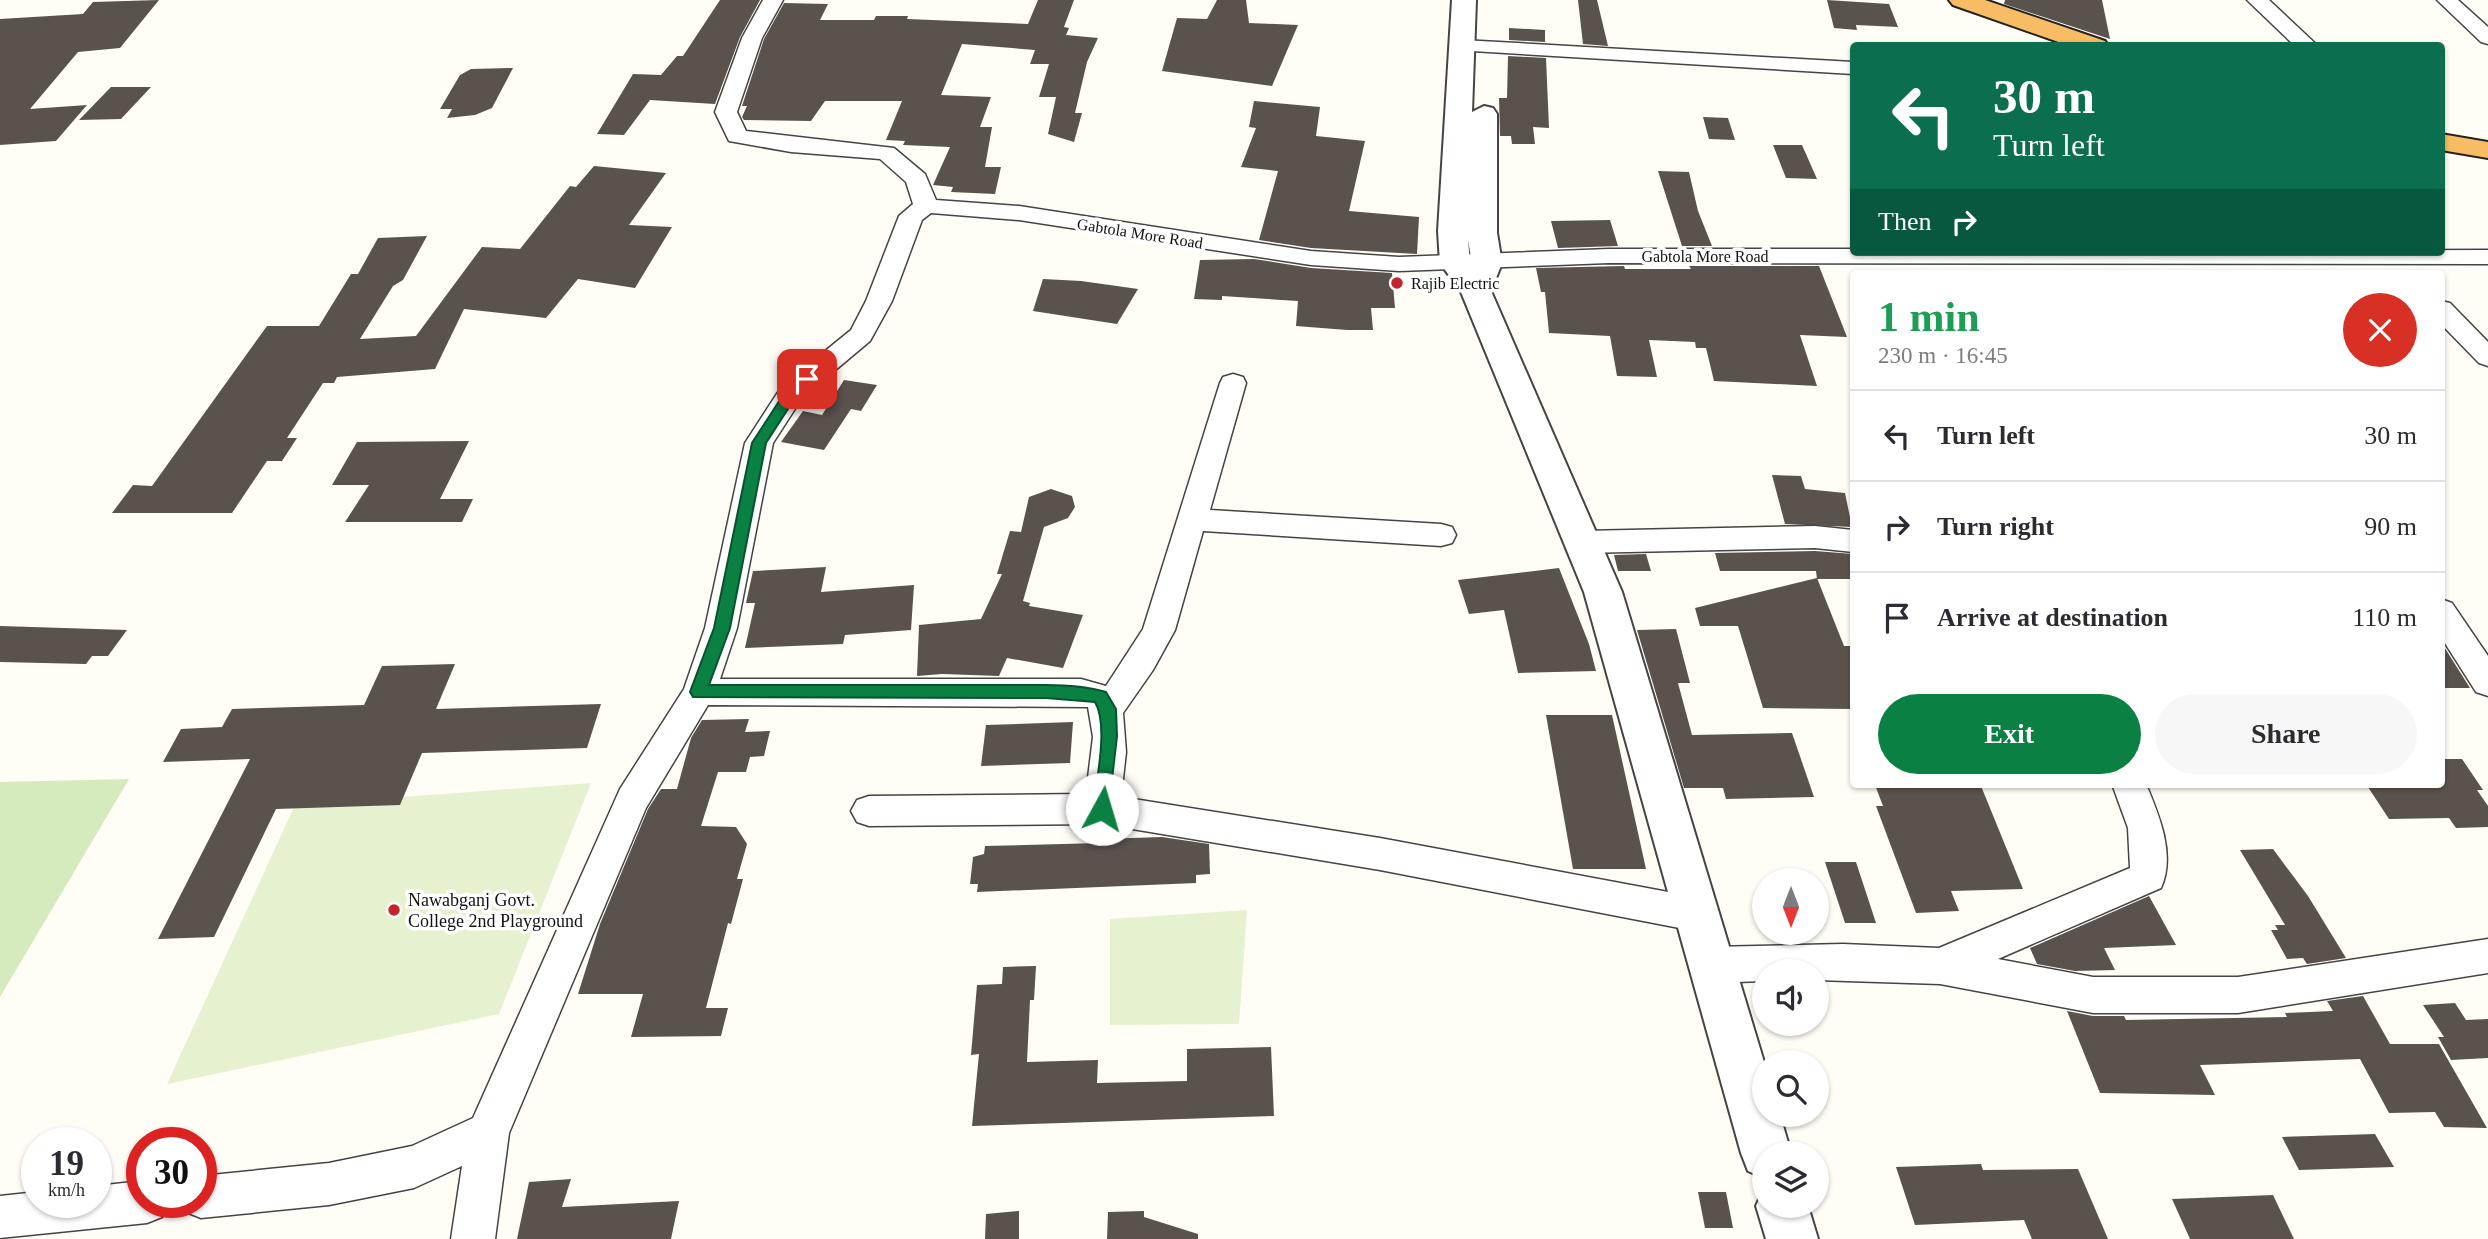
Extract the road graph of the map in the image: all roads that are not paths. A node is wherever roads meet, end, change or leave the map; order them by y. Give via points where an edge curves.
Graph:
1 (773, 0) edge
2 (1464, 0) edge
3 (1487, 0) edge
4 (1961, 0) edge
5 (2257, 0) edge
6 (2447, 0) edge
7 (1993, 6) edge
8 (2488, 38) edge
9 (2086, 42) edge
10 (2304, 42) edge
11 (1473, 46) junction
12 (1850, 68) edge
13 (2445, 143) edge
14 (2488, 150) edge
15 (926, 206) junction
16 (2488, 257) edge
17 (2398, 265) edge
18 (1473, 273) junction
19 (2445, 313) edge
20 (2488, 357) edge
21 (1233, 383) dead end
22 (1192, 520) junction
23 (1441, 535) dead end
24 (1850, 541) edge
25 (1581, 542) junction
26 (2445, 617) edge
27 (2488, 683) edge
28 (699, 692) junction
29 (1108, 709) junction
30 (2131, 788) edge
31 (1102, 809) junction
32 (869, 811) dead end
33 (1695, 914) junction
34 (2488, 956) edge
35 (1710, 965) junction
36 (1940, 966) junction
37 (488, 1133) junction
38 (1762, 1141) edge
39 (217, 1195) edge
40 (126, 1204) edge
41 (0, 1217) edge
42 (1786, 1218) edge
43 (473, 1239) edge
44 (1792, 1239) edge

1 - 15 street via 752,38 726,111 737,136 886,153 917,178
2 - 11 street
3 - 11 street
4 - 7 highway
5 - 10 street
6 - 8 street
7 - 9 highway
11 - 12 street
11 - 18 street via 1453,231
13 - 14 highway
15 - 18 street, Gabtola More Road via 1019,213 1311,258
15 - 28 street via 911,216 861,335 792,392 759,443 722,628
16 - 17 street, Gabtola More Road
17 - 18 street, Gabtola More Road via 1609,256
18 - 25 street
19 - 20 street
21 - 22 street
22 - 23 street
22 - 29 street via 1158,630
24 - 25 street via 1815,537
25 - 33 street via 1603,592
26 - 27 street
28 - 29 street via 1081,692 1100,697
28 - 37 street via 632,800
29 - 31 street
30 - 36 street via 2146,828 2148,877
31 - 32 street
31 - 33 street via 1380,854
33 - 35 street
34 - 36 street via 2238,995 2093,995
35 - 36 street via 1843,962
35 - 38 street
37 - 39 street via 414,1167 328,1184
37 - 43 street
40 - 41 street
42 - 44 street

